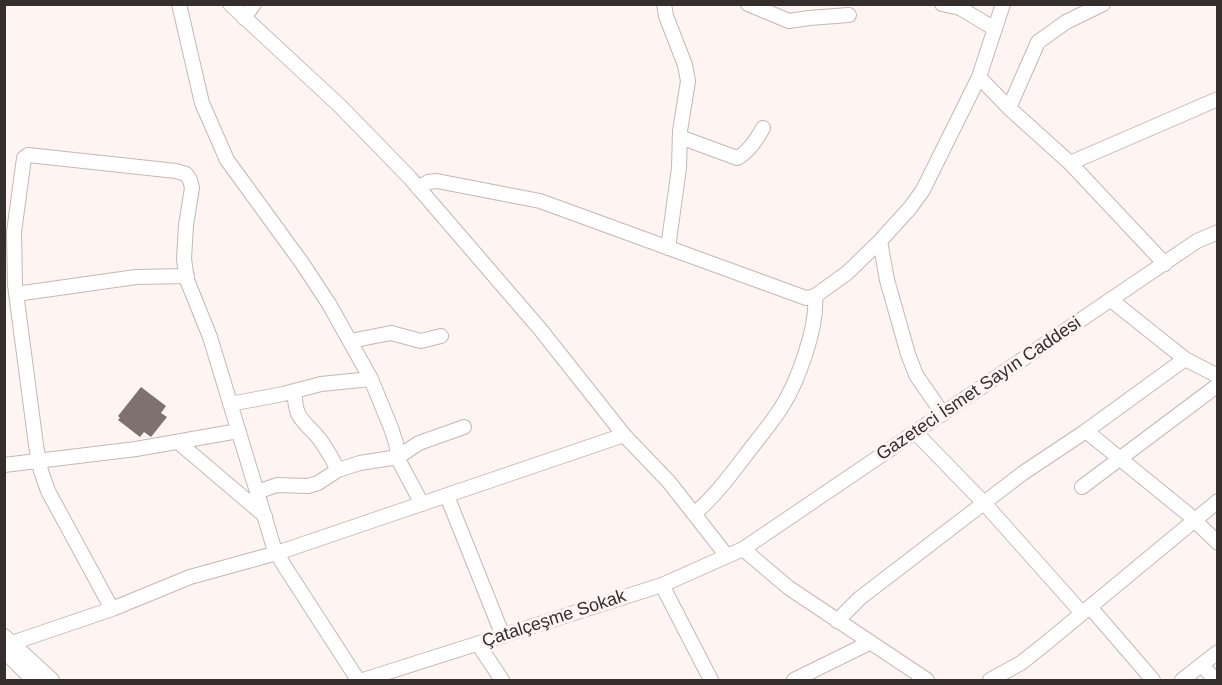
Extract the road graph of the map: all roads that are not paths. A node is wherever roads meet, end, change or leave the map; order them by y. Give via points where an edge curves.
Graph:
1 (179, 4) edge
2 (230, 4) edge
3 (254, 4) edge
4 (664, 4) edge
5 (748, 4) edge
6 (942, 4) edge
7 (1003, 4) edge
8 (1103, 4) edge
9 (849, 15) dead end
10 (244, 18) junction
11 (995, 29) junction
12 (979, 77) junction
13 (1218, 99) edge
14 (1009, 108) junction
15 (763, 128) dead end
16 (680, 137) junction
17 (1070, 162) junction
18 (418, 188) junction
19 (1218, 232) edge
20 (880, 241) junction
21 (668, 248) junction
22 (1165, 264) junction
23 (187, 276) junction
24 (16, 294) junction
25 (815, 296) junction
26 (1111, 300) junction
27 (441, 336) dead end
28 (350, 341) junction
29 (1185, 359) junction
30 (1218, 376) edge
31 (371, 379) junction
32 (1218, 385) edge
33 (295, 391) junction
34 (230, 404) junction
35 (943, 414) junction
36 (464, 427) dead end
37 (238, 431) junction
38 (1086, 431) junction
39 (915, 433) junction
40 (624, 435) junction
41 (178, 442) junction
42 (398, 457) junction
43 (39, 460) junction
44 (1120, 460) junction
45 (4, 465) edge
46 (338, 470) junction
47 (1082, 487) dead end
48 (257, 492) junction
49 (447, 495) junction
50 (1218, 501) edge
51 (984, 503) junction
52 (422, 504) junction
53 (694, 514) junction
54 (265, 516) junction
55 (1194, 520) junction
56 (1218, 543) edge
57 (743, 549) junction
58 (277, 553) junction
59 (727, 556) junction
60 (662, 585) junction
61 (112, 609) junction
62 (1086, 610) junction
63 (837, 621) junction
64 (503, 636) junction
65 (7, 643) edge
66 (869, 643) junction
67 (478, 644) junction
68 (1218, 652) edge
69 (1201, 665) junction
70 (707, 680) edge
71 (33, 681) edge
72 (52, 681) edge
73 (360, 681) edge
74 (502, 681) edge
75 (794, 681) edge
76 (927, 681) edge
77 (990, 681) edge
78 (1153, 681) edge
79 (1182, 681) edge
80 (1216, 681) edge

1 - 28 street via 202,103 227,160 302,263
2 - 10 street
3 - 10 street
4 - 16 street via 688,81
5 - 9 street via 789,21
6 - 11 street via 960,8
7 - 11 street
8 - 14 street via 1066,22 1038,42
10 - 18 street via 348,113
11 - 12 street
12 - 14 street
12 - 20 street via 923,190
13 - 17 street
14 - 17 street
15 - 16 street via 737,158
16 - 21 street
17 - 22 street
18 - 21 street via 437,181 540,201
18 - 40 street via 540,329
19 - 22 street, Gazeteci İsmet Sayın Caddesi via 1197,241
20 - 25 street via 847,273
20 - 35 street via 908,354 916,375
21 - 25 street via 806,298
22 - 26 street, Gazeteci İsmet Sayın Caddesi
23 - 24 street via 136,277
23 - 24 street via 184,259 192,189 186,174 28,155 24,158 14,232
23 - 34 street
24 - 43 street
25 - 53 street via 812,330 782,406 712,498
26 - 29 street
26 - 35 street, Gazeteci İsmet Sayın Caddesi
27 - 28 street via 421,341 391,333
28 - 31 street
29 - 30 street
29 - 38 street
31 - 33 street
31 - 42 street
32 - 44 street
33 - 34 street
33 - 46 street via 294,406 301,420 320,440
34 - 37 street
35 - 39 street, Gazeteci İsmet Sayın Caddesi
36 - 42 street via 418,443
37 - 41 street
37 - 48 street
38 - 44 street
38 - 51 street
39 - 51 street
39 - 57 street, Gazeteci İsmet Sayın Caddesi
40 - 49 street
40 - 53 street
41 - 43 street
41 - 54 street
42 - 46 street
42 - 52 street
43 - 45 street
43 - 61 street via 48,491
44 - 47 street
44 - 55 street
46 - 48 street via 308,486 286,483
48 - 54 street
49 - 52 street
49 - 64 street
50 - 55 street
51 - 62 street
51 - 63 street via 860,598
52 - 58 street
53 - 59 street
54 - 58 street
55 - 56 street
55 - 62 street
57 - 59 street, Çatalçeşme Sokak
57 - 63 street
58 - 61 street via 190,578
58 - 73 street
59 - 60 street, Çatalçeşme Sokak
60 - 64 street, Çatalçeşme Sokak
60 - 70 street
61 - 65 street
62 - 77 street via 1021,663
62 - 78 street
63 - 66 street
64 - 67 street, Çatalçeşme Sokak
65 - 71 street
65 - 72 street
66 - 75 street
66 - 76 street
67 - 73 street, Çatalçeşme Sokak
67 - 74 street
68 - 69 street
69 - 79 street
69 - 80 street

